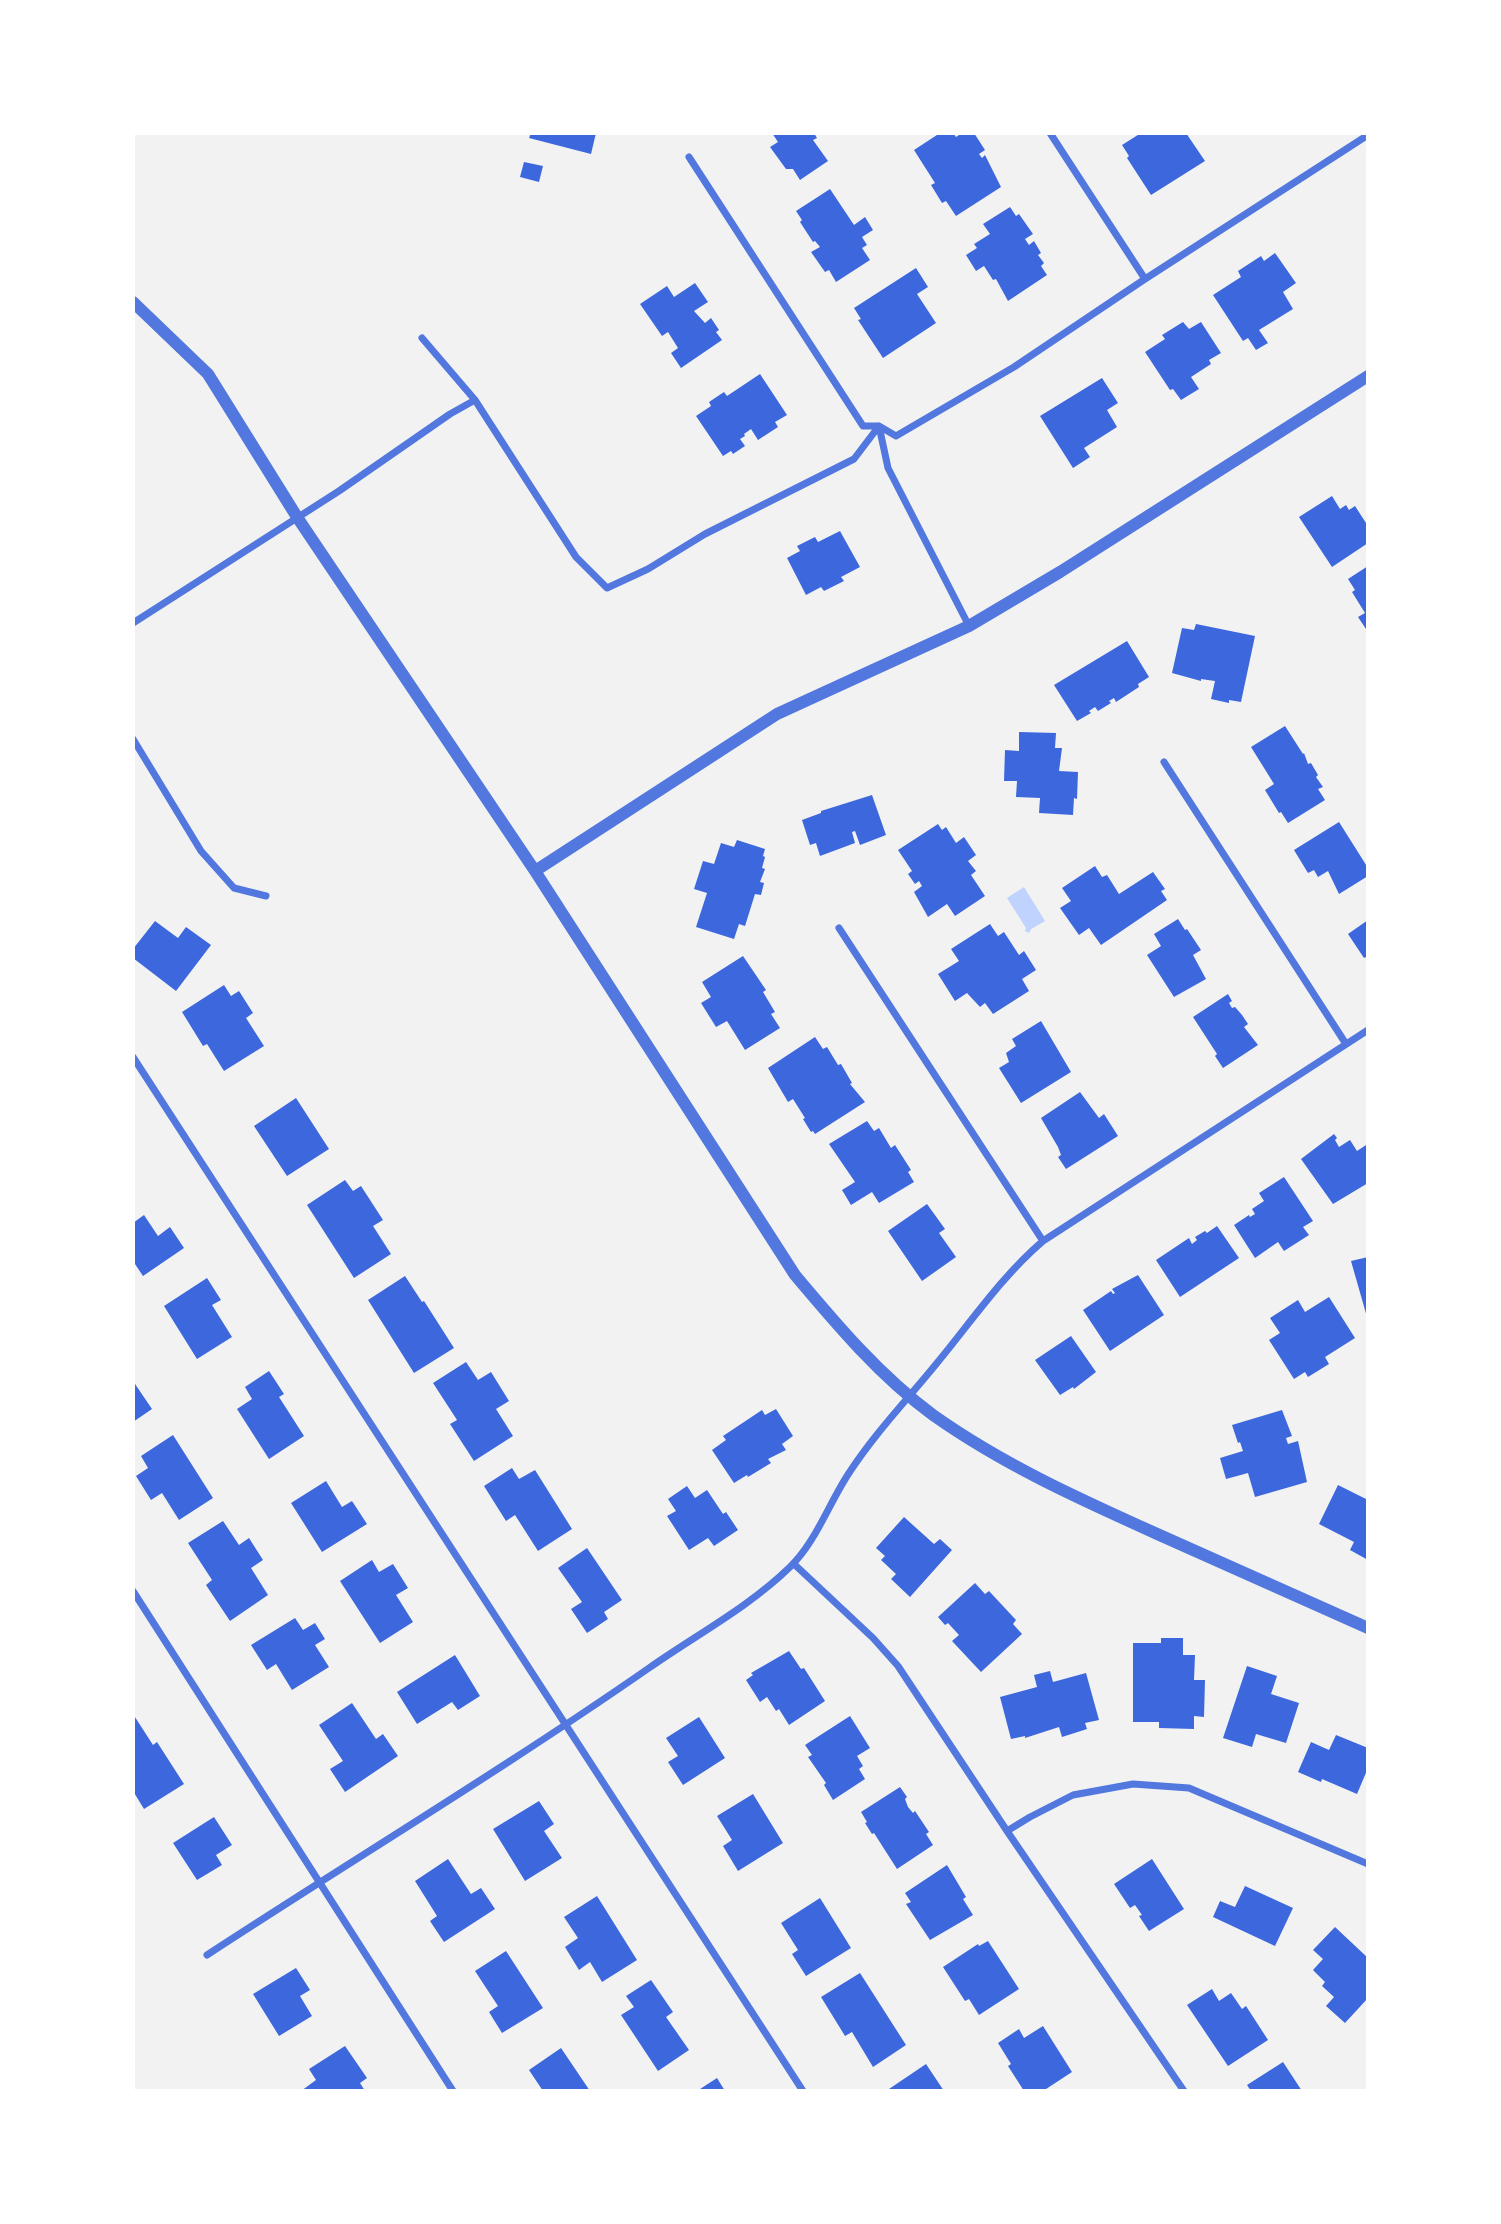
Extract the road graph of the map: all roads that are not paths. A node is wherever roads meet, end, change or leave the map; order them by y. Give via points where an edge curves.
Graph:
1 (1050, 133) edge
2 (1368, 135) edge
3 (690, 157) dead end
4 (1145, 279) junction
5 (133, 302) edge
6 (422, 338) dead end
7 (1367, 379) edge
8 (475, 400) junction
9 (879, 426) junction
10 (298, 517) junction
11 (133, 623) edge
12 (969, 626) junction
13 (133, 739) edge
14 (1164, 762) dead end
15 (536, 872) junction
16 (266, 896) dead end
17 (839, 928) dead end
18 (1368, 1030) edge
19 (1346, 1044) junction
20 (133, 1058) edge
21 (1042, 1241) junction
22 (909, 1395) junction
23 (794, 1564) junction
24 (133, 1591) edge
25 (1368, 1628) edge
26 (567, 1725) junction
27 (1007, 1831) junction
28 (1368, 1864) edge
29 (318, 1883) junction
30 (207, 1955) dead end
31 (453, 2091) edge
32 (803, 2091) edge
33 (1184, 2091) edge

1 - 4 street
2 - 4 street
3 - 9 street via 863,426
4 - 9 street via 1014,367 896,436
5 - 10 street via 208,374
6 - 8 street
7 - 12 street
8 - 9 street via 576,557 607,588 854,459
8 - 10 street
9 - 12 street via 888,468
10 - 11 street
10 - 15 street
12 - 15 street via 777,714
13 - 16 street via 201,851 234,888
14 - 19 street
15 - 22 street via 795,1275 835,1324
17 - 21 street
18 - 19 street
19 - 21 street
20 - 26 street
21 - 22 street via 1021,1259
22 - 23 street via 848,1474
22 - 25 street via 996,1457 1069,1495
23 - 26 street via 769,1588
23 - 27 street via 898,1666
24 - 29 street
26 - 29 street
26 - 32 street
27 - 28 street via 1073,1795 1133,1784 1189,1788
27 - 33 street
29 - 30 street
29 - 31 street

